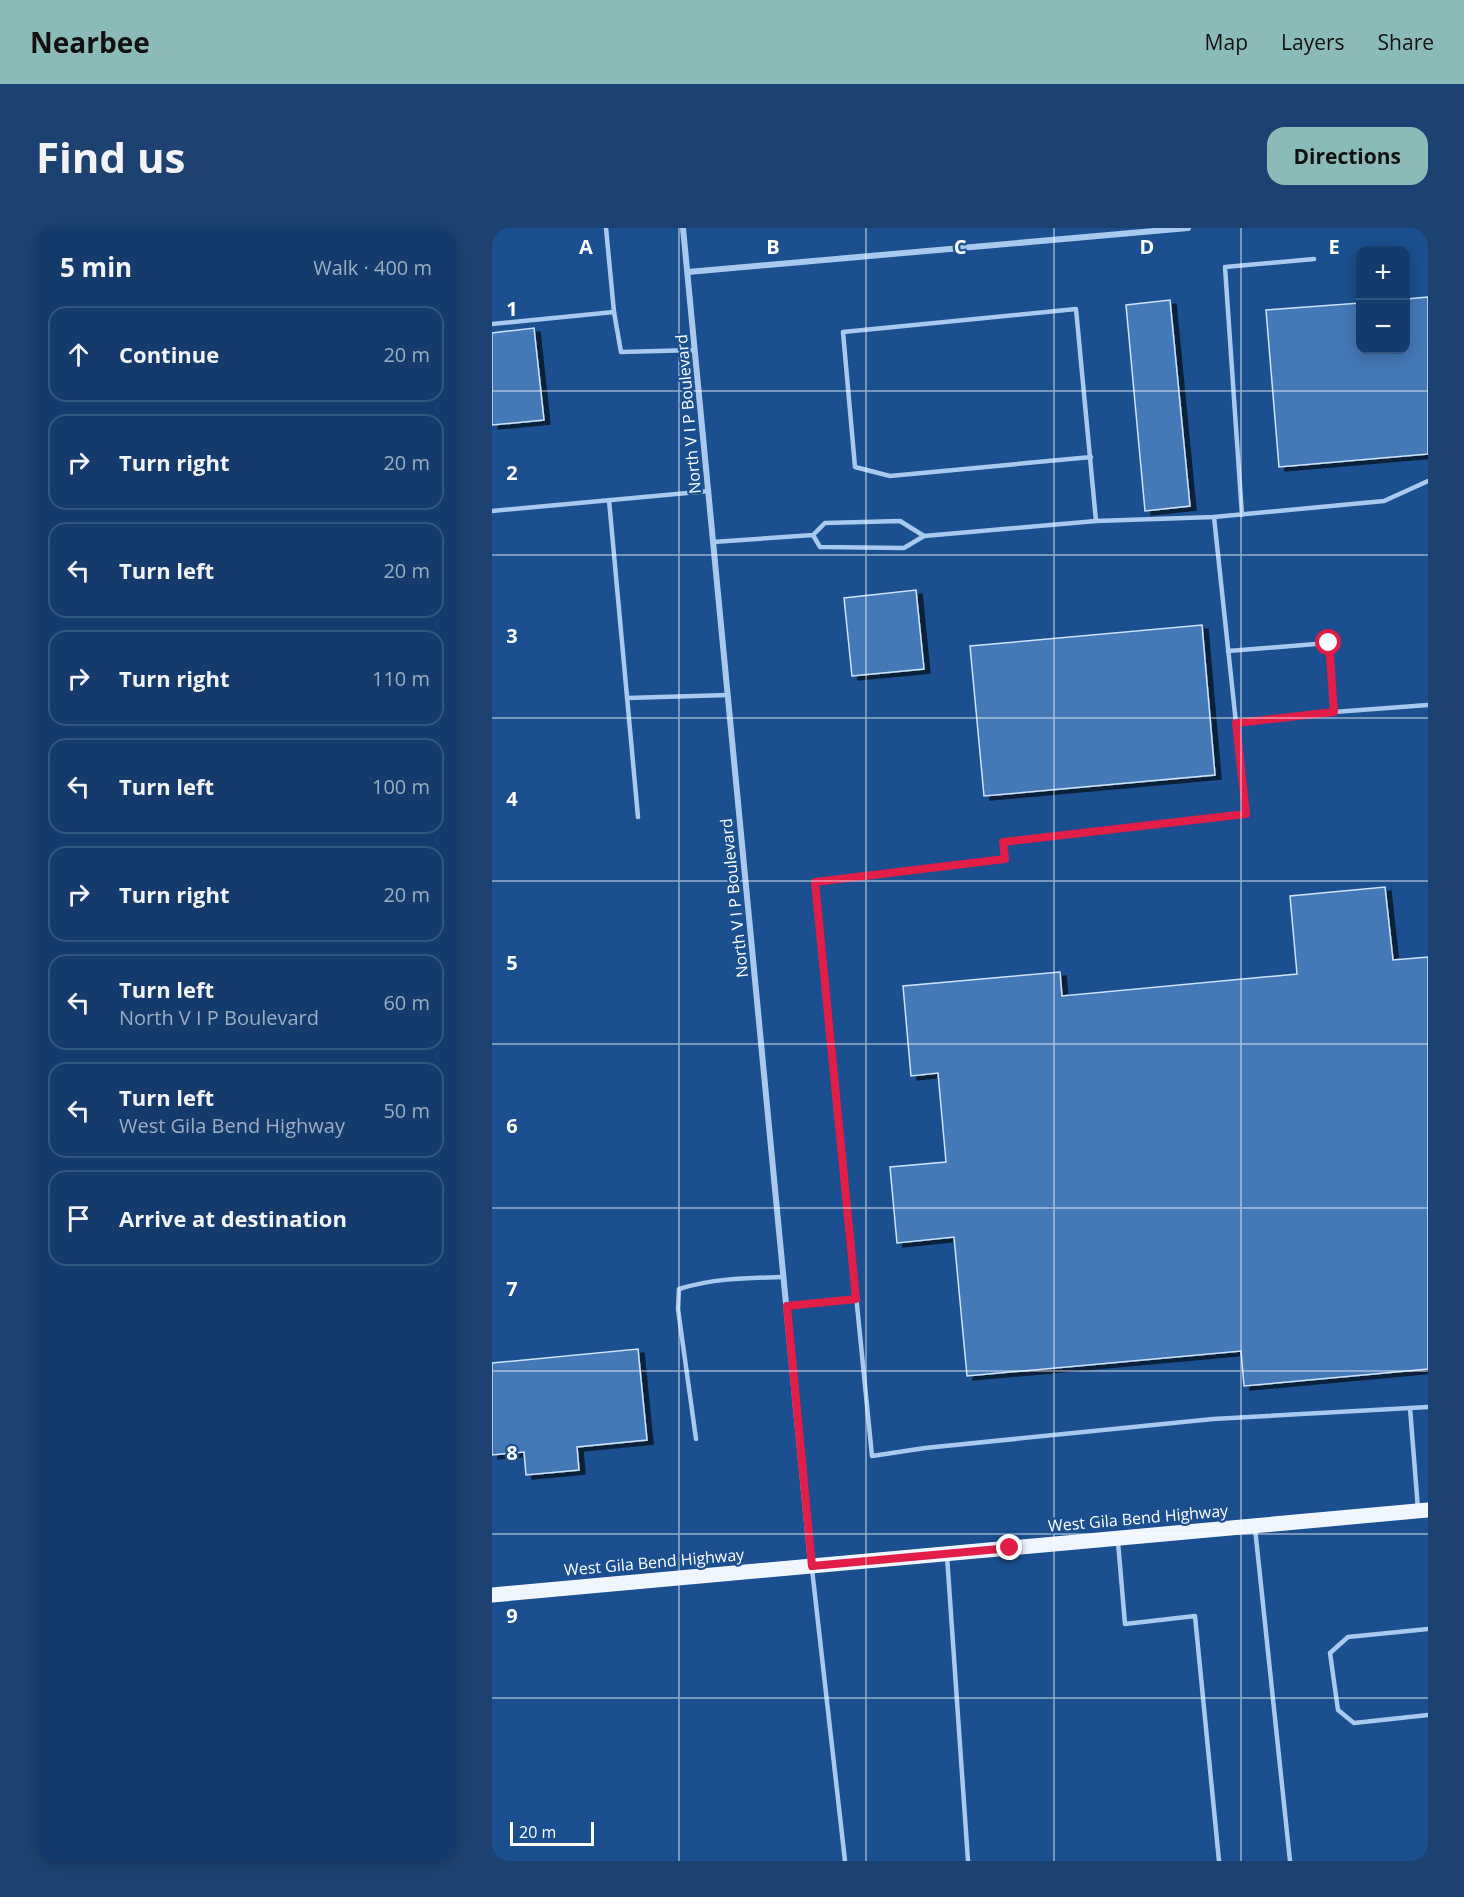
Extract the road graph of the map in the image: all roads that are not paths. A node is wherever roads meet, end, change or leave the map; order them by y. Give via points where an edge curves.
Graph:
1 (606, 228) edge
2 (683, 228) edge
3 (1188, 228) edge
4 (1314, 258) dead end
5 (688, 272) junction
6 (614, 312) junction
7 (492, 324) edge
8 (695, 350) junction
9 (1091, 457) junction
10 (1428, 481) edge
11 (709, 491) junction
12 (609, 500) junction
13 (492, 511) edge
14 (1242, 515) junction
15 (1214, 517) junction
16 (1096, 521) junction
17 (813, 535) junction
18 (924, 536) junction
19 (713, 542) junction
20 (1228, 651) junction
21 (728, 695) junction
22 (627, 698) junction
23 (1428, 705) edge
24 (1334, 712) junction
25 (1236, 723) junction
26 (638, 817) dead end
27 (784, 1277) junction
28 (856, 1299) junction
29 (787, 1306) junction
30 (1428, 1407) edge
31 (1410, 1408) junction
32 (696, 1440) dead end
33 (1423, 1511) edge
34 (1254, 1525) junction
35 (1118, 1538) junction
36 (947, 1553) junction
37 (812, 1566) junction
38 (492, 1596) edge
39 (1428, 1629) edge
40 (1428, 1715) edge
41 (845, 1861) edge
42 (968, 1861) edge
43 (1220, 1861) edge
44 (1290, 1861) edge

1 - 6 lane
2 - 5 street, North V I P Boulevard
3 - 5 street
4 - 14 lane via 1225,267
5 - 8 street, North V I P Boulevard
6 - 7 lane
6 - 8 lane via 621,352
8 - 11 street, North V I P Boulevard
9 - 9 lane via 1076,309 843,332 855,467 890,476
9 - 16 lane
10 - 14 lane via 1384,501
11 - 12 lane
11 - 19 street, North V I P Boulevard
12 - 13 lane
12 - 22 lane
14 - 15 lane
15 - 16 lane
15 - 20 lane
16 - 18 lane
17 - 18 lane via 825,523 900,521
17 - 18 lane via 820,548 904,548
17 - 19 lane
19 - 21 street, North V I P Boulevard
20 - 24 lane via 1329,643
20 - 25 lane
21 - 22 lane
21 - 27 street, North V I P Boulevard
22 - 26 lane
23 - 24 lane
24 - 25 lane
25 - 28 lane via 1246,814 1003,842 1005,859 815,882
27 - 29 street, North V I P Boulevard
27 - 32 lane via 727,1278 679,1289 678,1309
28 - 29 lane
28 - 31 lane via 872,1456 1213,1419
29 - 37 street, North V I P Boulevard
30 - 31 lane
31 - 33 lane
33 - 34 main road, West Gila Bend Highway
34 - 35 main road, West Gila Bend Highway
34 - 44 lane
35 - 36 main road, West Gila Bend Highway
35 - 43 lane via 1125,1624 1195,1616
36 - 37 main road, West Gila Bend Highway
36 - 42 lane
37 - 38 main road, West Gila Bend Highway
37 - 41 lane
39 - 40 lane via 1348,1637 1330,1653 1338,1710 1354,1723

